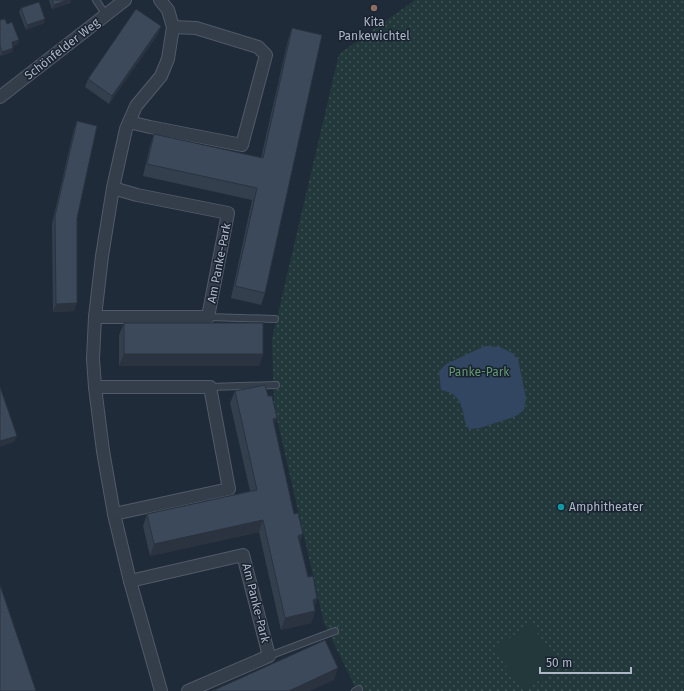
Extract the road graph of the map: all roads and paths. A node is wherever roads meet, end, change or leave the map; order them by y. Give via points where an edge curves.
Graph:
1 (96, 0) edge
2 (125, 0) edge
3 (160, 0) edge
4 (106, 14) junction
5 (173, 27) junction
6 (0, 97) edge
7 (129, 122) junction
8 (112, 188) junction
9 (95, 317) junction
10 (208, 317) junction
11 (275, 319) dead end
12 (276, 385) dead end
13 (210, 387) junction
14 (95, 388) junction
15 (114, 514) junction
16 (130, 581) junction
17 (335, 631) dead end
18 (269, 656) junction
19 (161, 691) edge
20 (188, 691) edge

1 - 4 lane
2 - 4 street, Schönfelder Weg
3 - 5 street via 168,10
4 - 6 street, Schönfelder Weg
5 - 7 street via 168,59 161,76 136,106
5 - 7 street via 196,28 258,46 266,55 242,145
7 - 8 street
8 - 9 street
8 - 10 street, Am Panke-Park via 228,213
9 - 10 street, Am Panke-Park
9 - 14 street
10 - 11 lane
12 - 13 lane
13 - 14 street
13 - 15 street via 230,489
14 - 15 street
15 - 16 street
16 - 18 street, Am Panke-Park via 243,556
16 - 19 street
17 - 18 lane
18 - 20 street, Am Panke-Park

